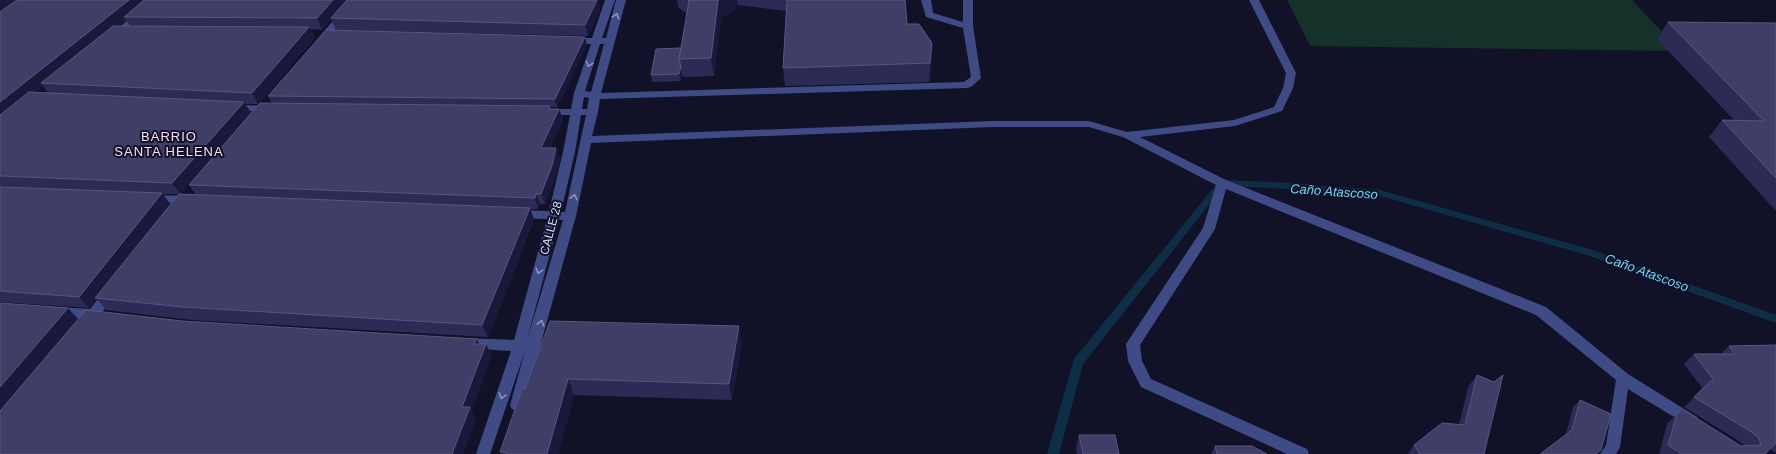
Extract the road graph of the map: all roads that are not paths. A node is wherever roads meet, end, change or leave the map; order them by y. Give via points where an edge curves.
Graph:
1 (158, 0) edge
2 (355, 0) edge
3 (610, 0) edge
4 (621, 0) edge
5 (926, 0) edge
6 (968, 0) edge
7 (1254, 0) edge
8 (968, 26) junction
9 (118, 33) junction
10 (133, 33) edge
11 (311, 34) dead end
12 (327, 34) junction
13 (343, 34) edge
14 (557, 41) edge
15 (609, 41) junction
16 (106, 42) edge
17 (597, 42) junction
18 (312, 51) edge
19 (579, 93) junction
20 (595, 96) junction
21 (273, 98) edge
22 (219, 108) edge
23 (263, 109) junction
24 (279, 110) edge
25 (536, 112) edge
26 (575, 112) junction
27 (593, 112) junction
28 (252, 122) edge
29 (1127, 135) junction
30 (587, 140) junction
31 (1222, 183) junction
32 (195, 188) edge
33 (138, 198) edge
34 (184, 200) junction
35 (200, 201) edge
36 (175, 212) edge
37 (507, 213) edge
38 (554, 215) junction
39 (570, 216) junction
40 (117, 284) edge
41 (46, 312) edge
42 (93, 314) junction
43 (108, 316) edge
44 (78, 332) edge
45 (455, 342) edge
46 (535, 345) junction
47 (518, 346) junction
48 (1622, 378) junction
49 (514, 418) edge
50 (1701, 427) edge
51 (483, 454) edge
52 (1302, 454) edge
53 (1607, 454) edge

1 - 9 street
2 - 12 street
3 - 17 street, CALLE 28
15 -> 4 street, CALLE 28
5 - 8 street via 929,15
6 - 8 street
7 - 29 street via 1290,73 1288,88 1278,109 1235,123
8 - 20 street via 976,78 967,85
9 - 10 street
9 - 16 street
11 - 12 street
12 - 13 street
12 - 18 street
14 - 17 street
15 - 17 street
15 - 20 street, CALLE 28
17 -> 19 street, CALLE 28
19 - 20 street
19 - 26 street, CALLE 28
20 - 27 street, CALLE 28
21 - 23 street
22 - 23 street
23 - 24 street
23 - 28 street
25 - 26 street
26 - 27 street
26 - 38 street, CALLE 28 via 569,152
27 - 30 street, CALLE 28
29 - 30 street via 1089,124 993,124
29 - 31 street
39 -> 30 street, CALLE 28
31 - 48 street via 1542,311
31 - 52 street via 1209,228 1133,344 1135,361 1146,383
32 - 34 street
33 - 34 street
34 - 35 street
34 - 36 street
37 - 38 street
38 - 39 street
38 -> 47 street, CALLE 28
46 -> 39 street, CALLE 28
40 - 42 street
41 - 42 street
42 - 43 street
42 - 44 street
45 - 47 street
46 - 47 street
46 - 49 street, CALLE 28
47 -> 51 street, CALLE 28
48 - 50 street
48 - 53 street via 1613,447

